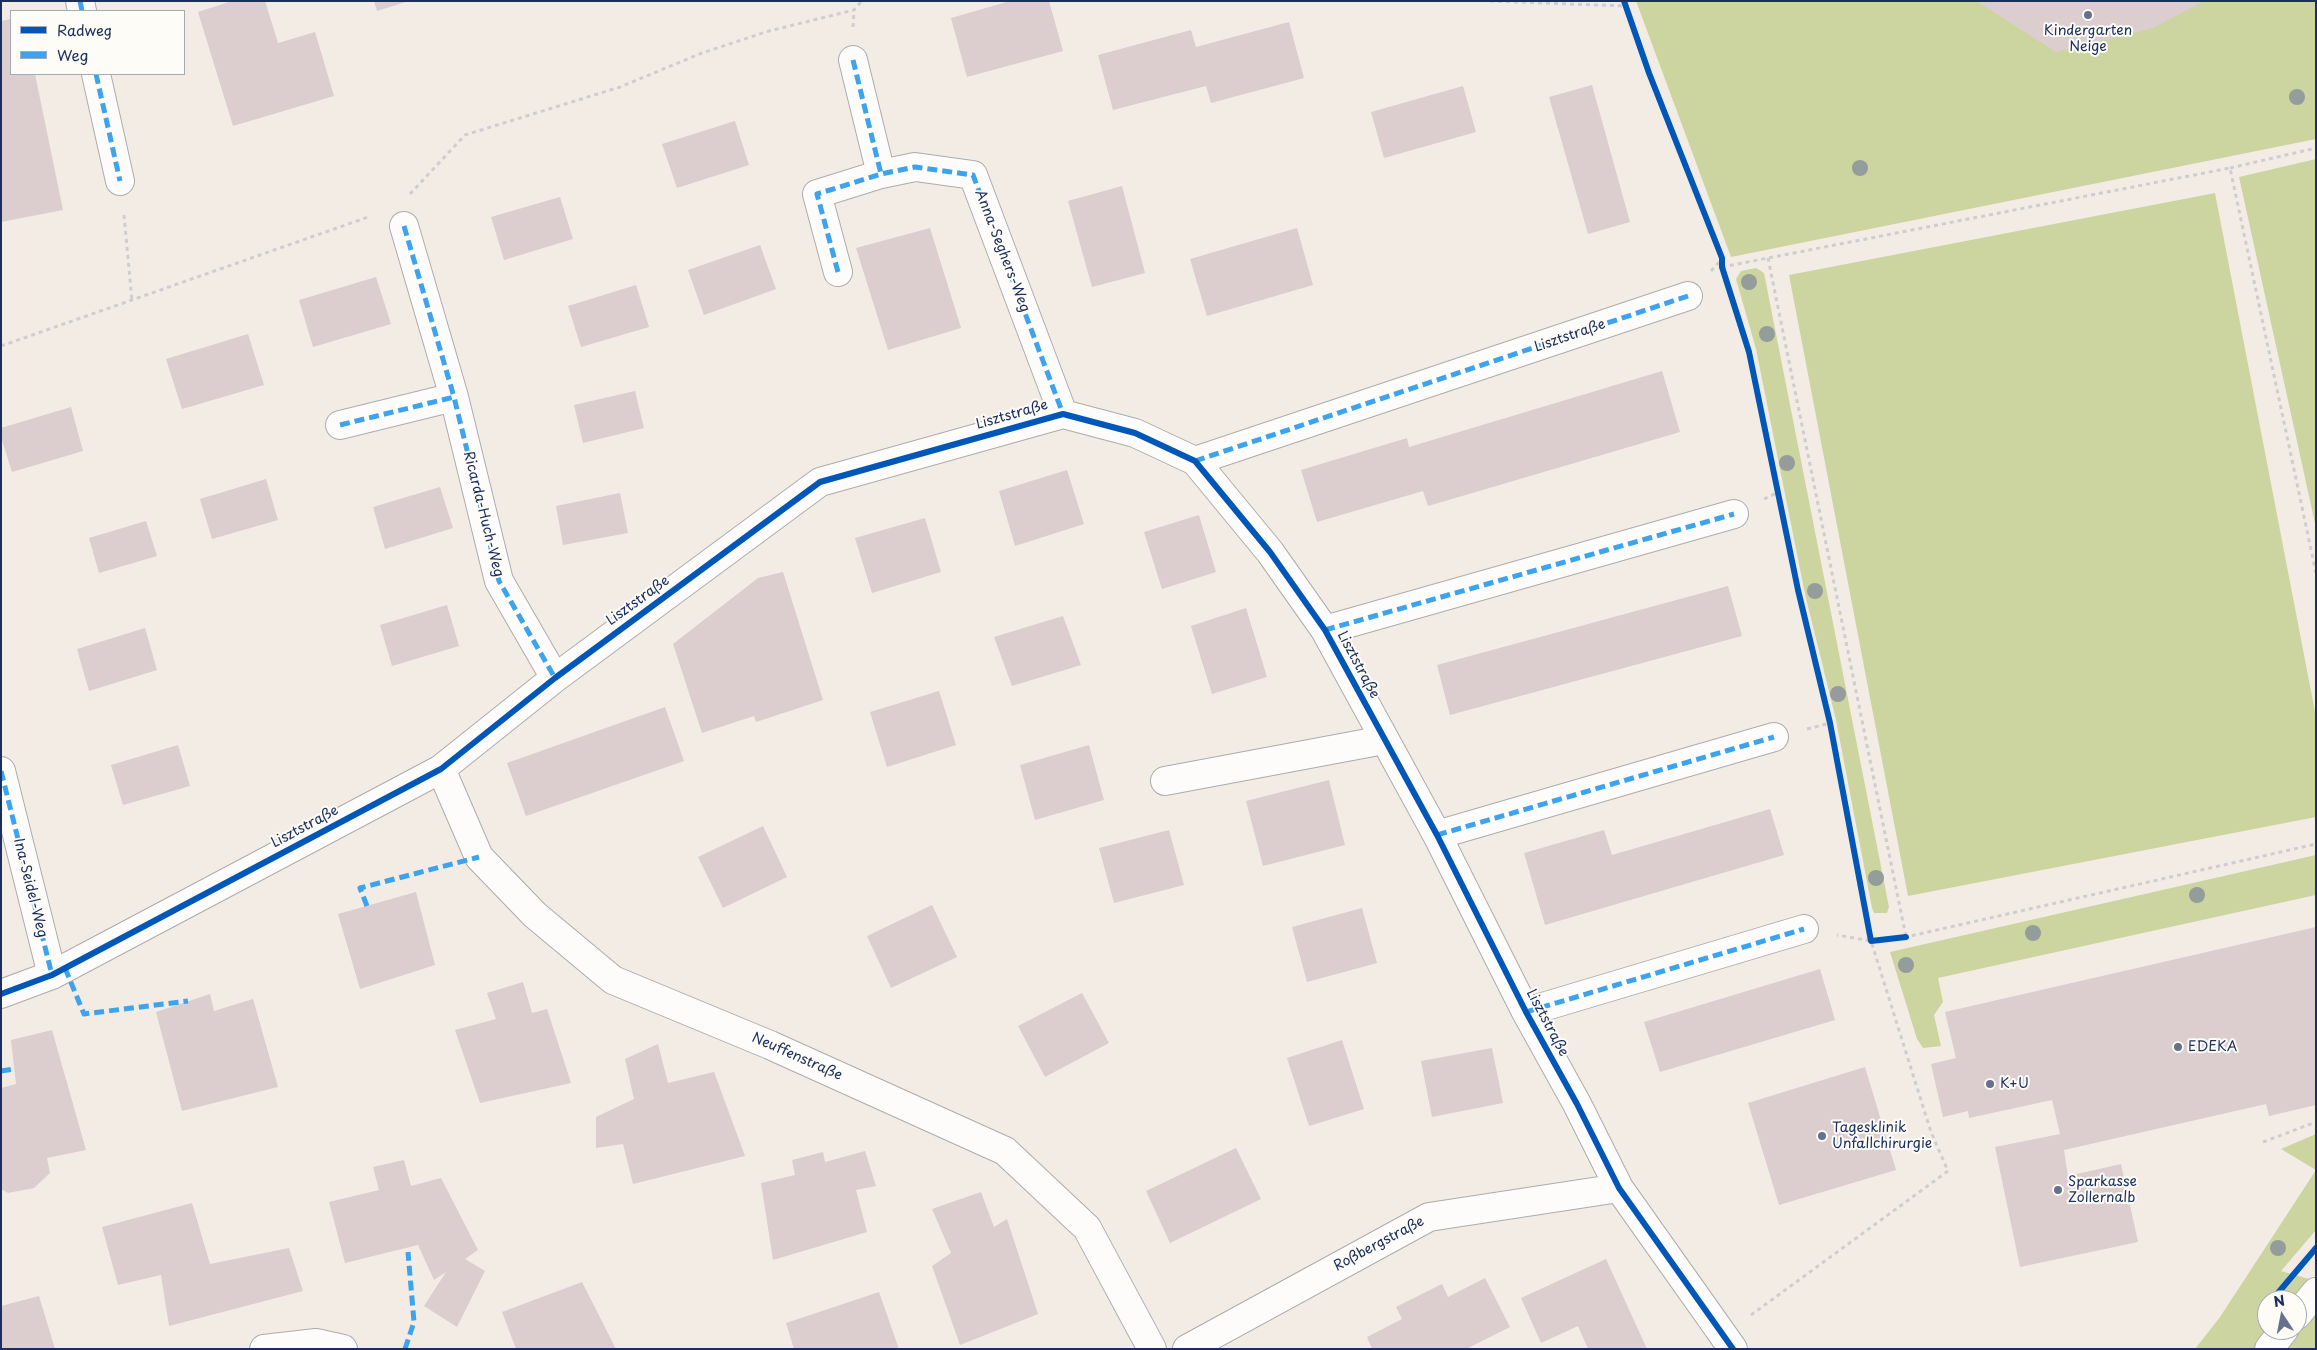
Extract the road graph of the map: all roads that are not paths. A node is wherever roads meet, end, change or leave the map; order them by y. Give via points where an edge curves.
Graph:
1 (853, 60) dead end
2 (96, 75) edge
3 (881, 174) junction
4 (120, 180) road end
5 (404, 226) dead end
6 (838, 272) dead end
7 (1688, 296) dead end
8 (454, 397) junction
9 (1063, 414) junction
10 (340, 426) dead end
11 (1195, 461) junction
12 (1734, 514) dead end
13 (1325, 630) junction
14 (555, 678) junction
15 (1774, 737) dead end
16 (1384, 740) junction
17 (441, 769) junction
18 (1, 771) edge
19 (1165, 781) dead end
20 (1437, 835) junction
21 (1804, 929) road end
22 (52, 975) junction
23 (1, 994) edge
24 (1526, 1012) junction
25 (1619, 1188) junction
26 (2316, 1292) edge
27 (2307, 1303) edge
28 (1728, 1342) edge
29 (264, 1349) edge
30 (343, 1349) edge
31 (1152, 1349) edge
32 (1187, 1349) edge

1 - 3 street
2 - 4 street
3 - 6 street, Anna-Seghers-Weg via 817,194
3 - 9 street, Anna-Seghers-Weg via 915,167 973,175
5 - 8 street, Ricarda-Huch-Weg
7 - 11 street, Lisztstraße
8 - 10 street
8 - 14 street, Ricarda-Huch-Weg via 499,581
9 - 11 street, Lisztstraße via 1135,433
9 - 14 street, Lisztstraße via 820,482
11 - 13 street, Lisztstraße via 1270,552
12 - 13 street, Lisztstraße
13 - 16 street, Lisztstraße
14 - 17 street, Lisztstraße
15 - 20 street
16 - 19 street
16 - 20 street, Lisztstraße
17 - 22 street, Lisztstraße
17 - 31 street, Neuffenstraße via 480,857 535,915 613,980 770,1045 1005,1151 1087,1228
18 - 22 street, Ina-Seidel-Weg
20 - 24 street, Lisztstraße
21 - 24 street, Lisztstraße
22 - 23 street, Lisztstraße
24 - 25 street, Lisztstraße
25 - 28 street, Lisztstraße
25 - 32 street, Roßbergstraße via 1429,1218
26 - 27 street
29 - 30 street via 316,1343

